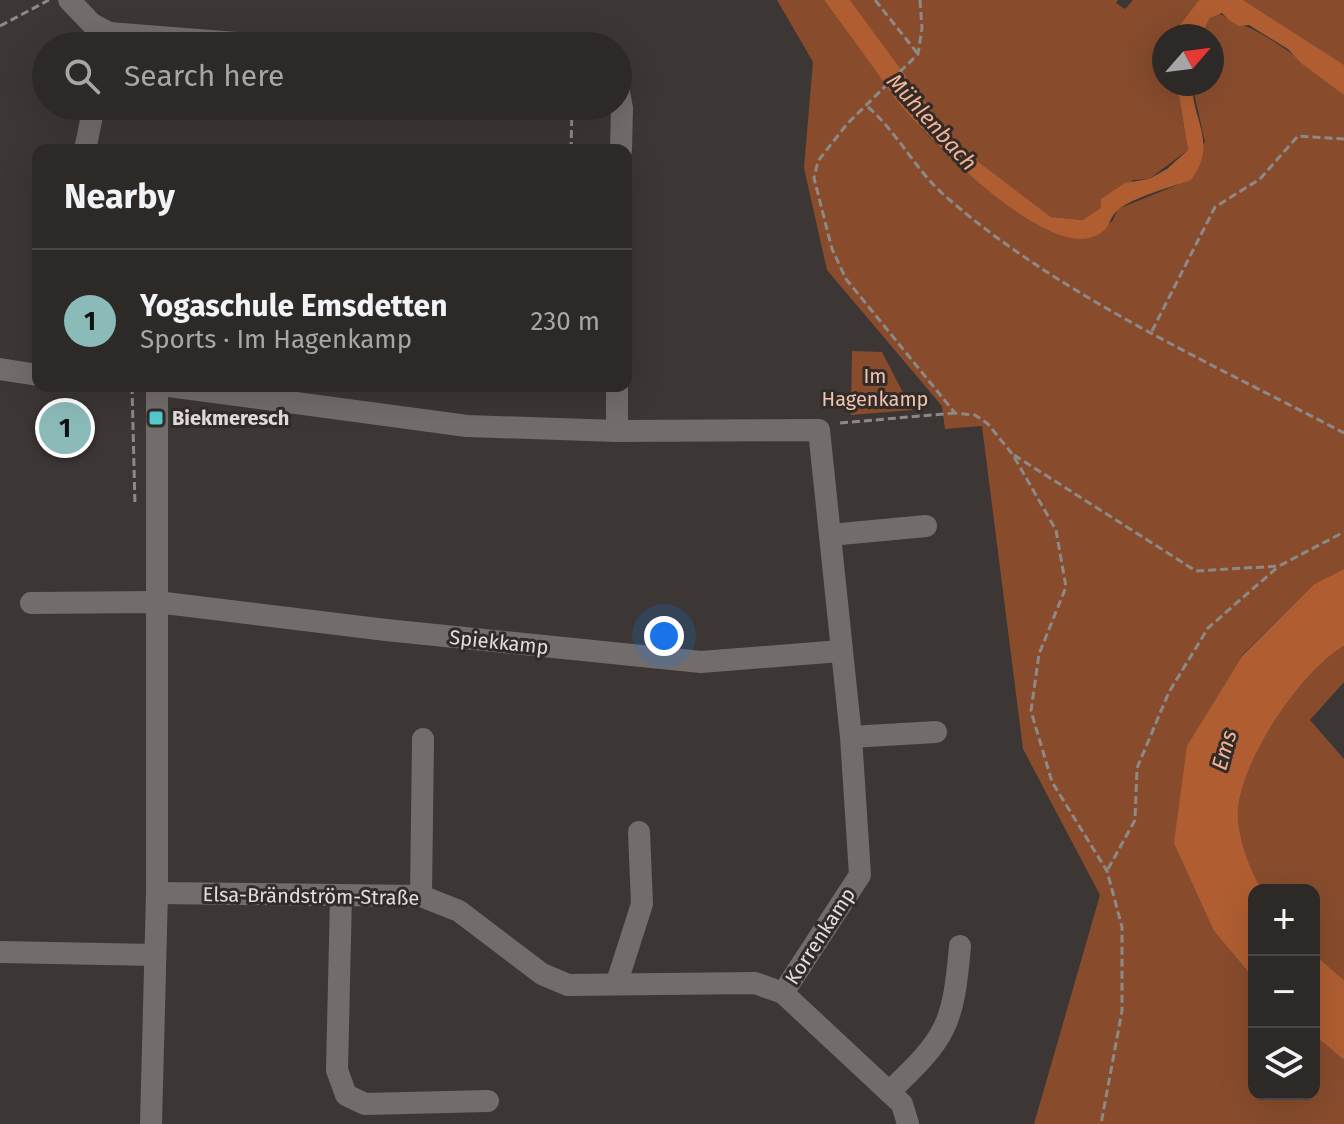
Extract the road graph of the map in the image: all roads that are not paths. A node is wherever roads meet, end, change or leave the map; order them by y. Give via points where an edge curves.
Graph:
1 (69, 0) edge
2 (101, 32) edge
3 (91, 120) edge
4 (622, 120) edge
5 (86, 144) edge
6 (621, 144) edge
7 (0, 369) edge
8 (32, 374) edge
9 (157, 392) edge
10 (214, 392) edge
11 (617, 392) edge
12 (617, 431) junction
13 (926, 526) dead end
14 (830, 535) junction
15 (157, 602) junction
16 (31, 603) dead end
17 (841, 651) junction
18 (936, 732) dead end
19 (851, 737) junction
20 (423, 739) dead end
21 (639, 832) dead end
22 (157, 893) junction
23 (341, 896) junction
24 (421, 896) junction
25 (960, 946) dead end
26 (0, 952) edge
27 (155, 955) junction
28 (617, 982) junction
29 (783, 993) junction
30 (889, 1092) junction
31 (488, 1101) dead end
32 (151, 1124) edge
33 (908, 1124) edge

1 - 2 street
3 - 5 street
4 - 6 street
7 - 8 street
9 - 15 street
10 - 12 street via 467,426
11 - 12 street
12 - 14 street, Korrenkamp via 819,430
13 - 14 street
14 - 17 street, Korrenkamp
15 - 16 street, Spiekkamp
15 - 17 street, Spiekkamp via 701,662
15 - 22 street
17 - 19 street, Korrenkamp
18 - 19 street
19 - 29 street, Korrenkamp via 860,875
20 - 24 street
21 - 28 street via 642,904
22 - 23 street, Elsa-Brändström-Straße
22 - 27 street
23 - 24 street, Elsa-Brändström-Straße
23 - 31 street via 337,1070 346,1095 365,1104
24 - 28 street, Elsa-Brändström-Straße via 459,911 542,974 568,985
25 - 30 street via 948,1022 933,1051
26 - 27 street
27 - 32 street
28 - 29 street, Elsa-Brändström-Straße via 755,983
29 - 30 street, Elsa-Brändström-Straße
30 - 33 street, Elsa-Brändström-Straße via 902,1104

